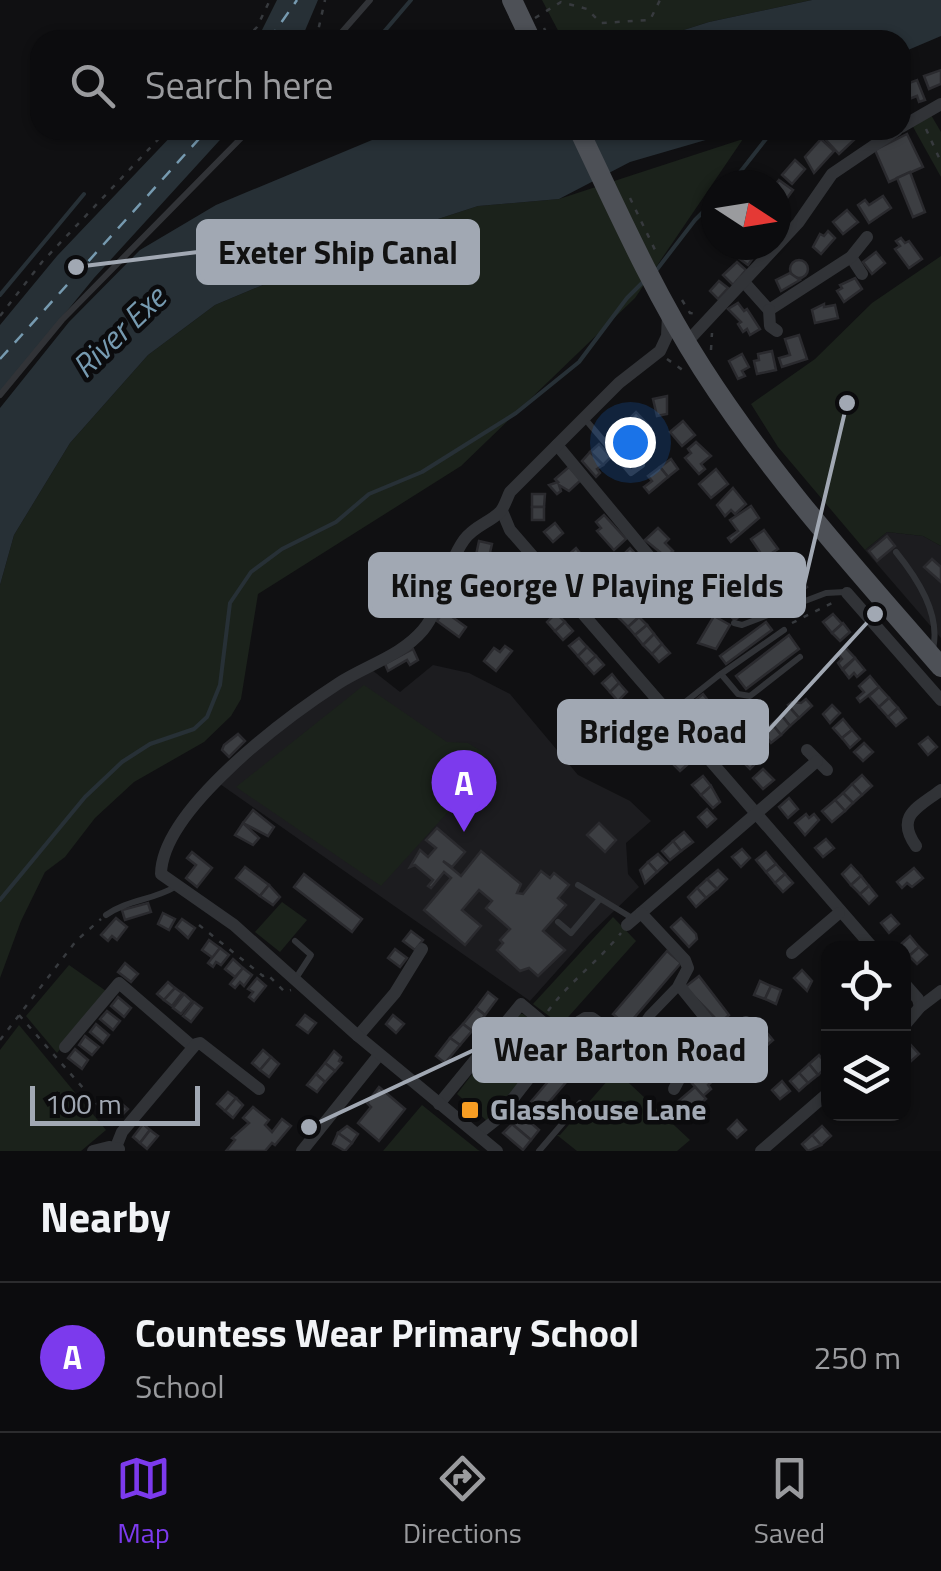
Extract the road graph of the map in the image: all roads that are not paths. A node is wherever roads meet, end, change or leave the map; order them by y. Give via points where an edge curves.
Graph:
1 (370, 0) edge
2 (512, 1) edge
3 (344, 30) edge
4 (526, 30) edge
5 (941, 104) edge
6 (911, 120) edge
7 (239, 140) edge
8 (584, 140) edge
9 (882, 140) edge
10 (867, 237) dead end
11 (851, 258) junction
12 (862, 274) dead end
13 (743, 281) junction
14 (668, 297) junction
15 (770, 310) junction
16 (776, 331) dead end
17 (686, 342) junction
18 (661, 356) junction
19 (700, 366) junction
20 (0, 396) edge
21 (584, 418) junction
22 (557, 445) junction
23 (642, 465) dead end
24 (502, 511) junction
25 (896, 552) dead end
26 (678, 562) dead end
27 (848, 595) joint
28 (734, 624) dead end
29 (784, 630) road end
30 (800, 657) dead end
31 (936, 661) edge
32 (721, 674) junction
33 (941, 700) edge
34 (669, 715) junction
35 (817, 760) dead end
36 (941, 790) edge
37 (756, 812) junction
38 (916, 846) dead end
39 (578, 885) dead end
40 (176, 887) junction
41 (600, 900) junction
42 (839, 913) junction
43 (106, 915) road end
44 (634, 919) junction
45 (558, 922) dead end
46 (295, 941) dead end
47 (865, 941) edge
48 (422, 950) dead end
49 (792, 953) dead end
50 (296, 983) junction
51 (680, 984) junction
52 (911, 991) edge
53 (941, 992) edge
54 (920, 1007) junction
55 (911, 1018) edge
56 (746, 1022) dead end
57 (558, 1035) junction
58 (358, 1036) junction
59 (721, 1037) junction
60 (634, 1038) junction
61 (192, 1046) junction
62 (65, 1047) dead end
63 (379, 1055) junction
64 (685, 1068) junction
65 (259, 1089) dead end
66 (674, 1089) dead end
67 (821, 1099) edge
68 (580, 1103) dead end
69 (438, 1104) junction
70 (478, 1134) junction
71 (109, 1149) edge
72 (302, 1151) edge
73 (497, 1151) edge
74 (539, 1151) edge
75 (761, 1151) edge

1 - 3 lane
2 - 4 main road
5 - 6 street
7 - 20 lane via 62,320
8 - 14 main road
9 - 13 street via 832,174 798,223
10 - 11 street
11 - 12 street
11 - 15 street
13 - 15 street
13 - 17 street
14 - 17 main road
14 - 18 street
15 - 16 street
17 - 19 main road
18 - 19 street via 680,352
18 - 21 street via 619,382
19 - 31 main road via 795,498
21 - 22 street
21 - 23 lane via 631,472
22 - 24 street via 510,492
22 - 26 street via 655,570
24 - 34 street via 510,530
24 - 40 street via 466,537 420,633 292,714 198,800 163,858 161,874
25 - 31 lane via 935,608
27 - 28 lane via 826,593
27 - 33 street
29 - 32 lane
30 - 32 lane via 750,696 738,694
32 - 34 lane
34 - 37 street
35 - 37 street
36 - 38 street via 907,822
37 - 42 street
37 - 44 street
39 - 41 lane
40 - 43 lane
40 - 50 street via 234,925
41 - 44 lane
41 - 45 lane via 572,933
42 - 47 street
42 - 49 street
44 - 51 street via 685,960
46 - 50 lane via 311,956
48 - 58 street
50 - 58 street
51 - 59 street
51 - 60 street
52 - 54 street
53 - 54 street
54 - 55 street
56 - 59 street
57 - 60 street via 592,1018 619,1037
57 - 69 street via 521,1004
57 - 70 street via 497,1119
58 - 63 street
59 - 64 street
60 - 64 street via 648,1039
61 - 62 street via 119,983
61 - 65 street via 200,1043
61 - 71 street
63 - 69 street
63 - 72 street
64 - 66 street
67 - 75 street
68 - 74 lane
69 - 70 street
70 - 73 street

